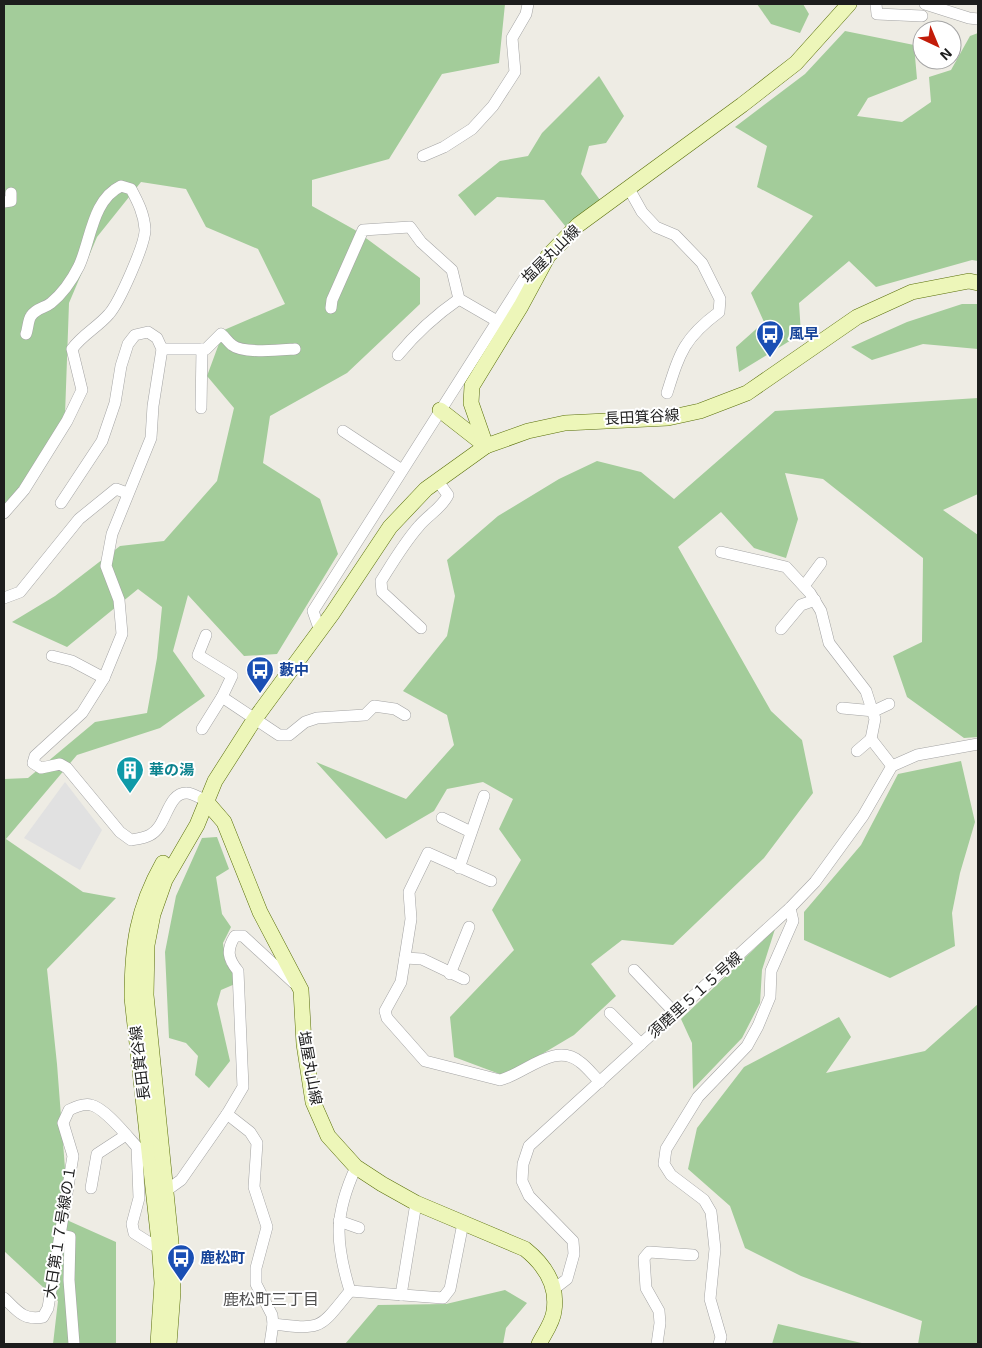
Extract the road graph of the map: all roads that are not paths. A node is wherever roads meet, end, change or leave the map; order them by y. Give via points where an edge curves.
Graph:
1 (528, 4) edge
2 (849, 4) edge
3 (876, 4) edge
4 (924, 4) edge
5 (922, 16) dead end
6 (978, 19) edge
7 (423, 156) dead end
8 (628, 187) junction
9 (548, 256) junction
10 (978, 283) edge
11 (460, 300) junction
12 (332, 308) dead end
13 (497, 321) junction
14 (26, 334) dead end
15 (162, 348) junction
16 (202, 349) junction
17 (296, 349) dead end
18 (398, 355) dead end
19 (667, 393) dead end
20 (201, 408) dead end
21 (440, 410) junction
22 (343, 431) dead end
23 (486, 446) junction
24 (402, 470) junction
25 (437, 480) junction
26 (127, 493) junction
27 (61, 503) dead end
28 (4, 513) edge
29 (720, 552) dead end
30 (821, 564) dead end
31 (804, 586) junction
32 (4, 598) edge
33 (815, 600) junction
34 (421, 628) dead end
35 (781, 629) dead end
36 (320, 631) junction
37 (206, 635) dead end
38 (52, 656) dead end
39 (104, 678) junction
40 (222, 697) junction
41 (889, 704) dead end
42 (842, 708) dead end
43 (874, 711) junction
44 (405, 715) dead end
45 (254, 720) junction
46 (202, 729) dead end
47 (871, 739) junction
48 (978, 744) edge
49 (857, 751) dead end
50 (892, 766) junction
51 (484, 796) dead end
52 (205, 800) junction
53 (442, 818) dead end
54 (471, 832) junction
55 (459, 868) junction
56 (491, 881) dead end
57 (790, 908) junction
58 (469, 927) dead end
59 (405, 958) junction
60 (634, 970) dead end
61 (450, 974) junction
62 (464, 978) dead end
63 (301, 990) junction
64 (610, 1013) dead end
65 (675, 1013) junction
66 (641, 1044) junction
67 (600, 1082) junction
68 (228, 1114) junction
69 (126, 1135) junction
70 (356, 1167) junction
71 (91, 1188) dead end
72 (166, 1190) junction
73 (416, 1203) junction
74 (339, 1222) junction
75 (463, 1223) junction
76 (359, 1228) dead end
77 (60, 1235) junction
78 (159, 1242) junction
79 (693, 1255) dead end
80 (554, 1289) junction
81 (350, 1291) junction
82 (401, 1295) junction
83 (4, 1298) edge
84 (273, 1324) junction
85 (74, 1344) edge
86 (158, 1344) edge
87 (169, 1344) edge
88 (270, 1344) edge
89 (539, 1344) edge
90 (657, 1344) edge
91 (720, 1344) edge

1 - 7 street via 512,38 515,72 492,106 472,129
2 - 8 street, 塩屋丸山線 via 789,70
3 - 5 street via 877,14
4 - 6 street
8 - 9 street, 塩屋丸山線 via 578,225
8 - 19 street via 642,212 656,227 675,235 702,263 720,299 719,312 688,339
9 - 13 street, 塩屋丸山線 via 526,276
9 - 23 street via 472,386 471,403
10 - 23 street, 長田箕谷線 via 969,281 912,292 857,317 746,393 700,411 668,418 566,423 528,431
11 - 12 street via 452,270 421,242 410,227 363,230 332,300
11 - 13 street
11 - 18 street via 432,319
13 - 21 street, 塩屋丸山線
14 - 28 street via 31,316 62,293 78,266 102,202 111,190 121,186 130,189 142,209 146,231 126,286 109,314 72,349 82,390 67,421 24,490
15 - 16 street
15 - 26 street via 151,438
15 - 27 street via 157,338 148,332 135,336 128,344 116,403 102,441
16 - 17 street via 221,334 233,346 277,356
16 - 20 street
21 - 23 street
21 - 24 street, 塩屋丸山線
22 - 24 street
23 - 25 street, 長田箕谷線
24 - 36 street, 塩屋丸山線 via 313,611
25 - 34 street via 448,495 444,504 433,510 418,526 381,581 382,592
25 - 36 street, 長田箕谷線 via 390,527
26 - 32 street via 116,489 79,519 20,592
26 - 39 street via 112,534 106,566 119,600 122,634
29 - 31 street via 765,564 790,564
30 - 31 street
31 - 33 street
33 - 35 street via 801,605
33 - 43 street via 829,643 859,680
36 - 45 street, 長田箕谷線
37 - 40 street via 198,656 232,676
38 - 39 street via 72,661
39 - 52 street via 82,714 35,756 33,763 40,768 60,764 67,768 120,832 131,840 151,835 181,794 188,792
40 - 45 street
40 - 46 street
41 - 43 street
42 - 43 street
43 - 47 street
44 - 45 street via 395,709 374,706 365,715 317,718 305,722 289,735 278,735
45 - 52 street, 長田箕谷線
47 - 49 street
47 - 50 street
48 - 50 street via 917,755
50 - 57 street, 須磨里５１５号線 via 863,816 815,882
51 - 54 street
52 - 63 street, 塩屋丸山線 via 224,822 260,912
52 - 72 street, 長田箕谷線 via 197,825 169,871 158,897 147,945 146,996
52 - 78 street, 長田箕谷線 via 188,819 153,881 136,929 132,959 132,998
53 - 54 street
54 - 55 street
55 - 56 street
55 - 59 street via 428,853 410,892 411,920
57 - 65 street, 須磨里５１５号線
57 - 91 street via 793,921 771,971 770,997 747,1046 698,1097 666,1149 664,1164 671,1175 704,1200 711,1212 716,1249 710,1299
58 - 61 street
59 - 61 street via 422,959
59 - 67 street via 401,982 385,1011 387,1018 425,1061 500,1080 554,1056 567,1055 580,1061
60 - 65 street
61 - 62 street
63 - 68 street via 242,936 235,936 228,946 230,962 238,971 243,1087
63 - 70 street, 塩屋丸山線 via 304,1044 313,1102 328,1136
64 - 66 street
65 - 66 street, 須磨里５１５号線
66 - 67 street, 須磨里５１５号線
67 - 80 street, 須磨里５１５号線 via 530,1146 523,1164 522,1181 529,1196 573,1242 574,1254 567,1279
68 - 72 street via 181,1180
68 - 84 street via 250,1132 257,1143 254,1187 266,1227 256,1268 256,1284 272,1314
69 - 71 street via 97,1154
69 - 77 street, 大日第１７号線の１ via 102,1110 91,1104 69,1110 63,1123 73,1156
69 - 78 street via 137,1147 139,1198 132,1224 134,1233 153,1245
70 - 73 street, 塩屋丸山線
70 - 74 street via 348,1184
72 - 87 street, 長田箕谷線 via 173,1271
73 - 75 street, 塩屋丸山線
73 - 82 street
74 - 76 street
74 - 81 street via 341,1260
75 - 80 street, 塩屋丸山線 via 526,1250 539,1261
75 - 82 street via 450,1289 443,1298
77 - 83 street, 大日第１７号線の１ via 48,1308 43,1317 32,1320
77 - 85 street via 70,1237 69,1280
78 - 86 street, 長田箕谷線 via 162,1283
79 - 90 street via 649,1252 644,1258 646,1288 659,1311
80 - 89 street via 554,1313
81 - 82 street
81 - 84 street via 327,1320 309,1328
84 - 88 street

